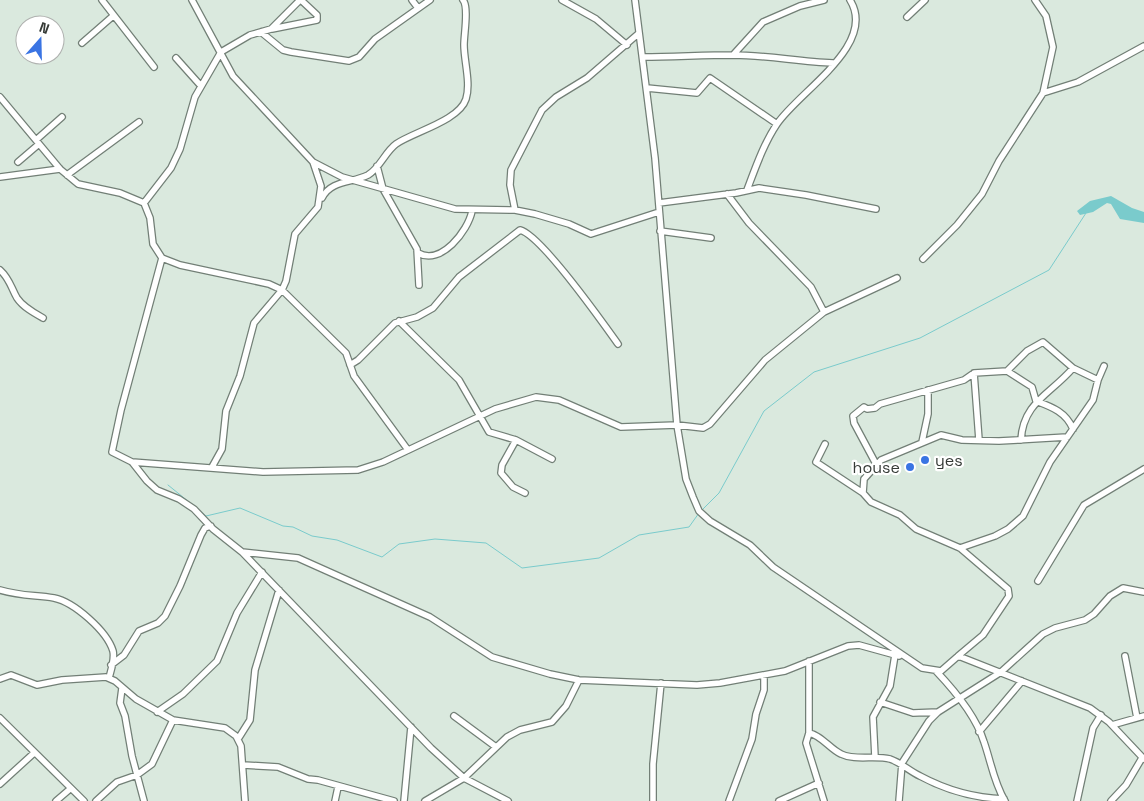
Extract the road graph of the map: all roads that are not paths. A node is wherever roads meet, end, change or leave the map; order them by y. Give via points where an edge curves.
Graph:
1 (102, 0) edge
2 (192, 0) edge
3 (300, 0) edge
4 (412, 0) edge
5 (430, 0) edge
6 (464, 0) edge
7 (562, 0) edge
8 (635, 0) edge
9 (824, 0) edge
10 (850, 0) edge
11 (925, 0) edge
12 (1035, 0) edge
13 (418, 8) junction
14 (114, 16) junction
15 (907, 17) dead end
16 (270, 29) junction
17 (261, 32) junction
18 (638, 34) junction
19 (82, 43) dead end
20 (627, 45) junction
21 (1144, 46) edge
22 (221, 52) junction
23 (733, 55) junction
24 (643, 57) junction
25 (176, 58) dead end
26 (833, 63) junction
27 (154, 67) dead end
28 (201, 86) junction
29 (647, 88) junction
30 (1043, 93) junction
31 (0, 97) edge
32 (62, 117) dead end
33 (139, 122) dead end
34 (777, 124) junction
35 (37, 142) junction
36 (18, 162) dead end
37 (313, 162) junction
38 (378, 166) junction
39 (60, 169) junction
40 (67, 175) junction
41 (0, 177) edge
42 (356, 181) junction
43 (383, 189) junction
44 (747, 190) junction
45 (727, 194) junction
46 (144, 203) junction
47 (659, 203) junction
48 (318, 207) junction
49 (876, 209) dead end
50 (515, 210) junction
51 (472, 212) junction
52 (659, 212) junction
53 (660, 231) junction
54 (711, 238) dead end
55 (418, 253) junction
56 (162, 258) junction
57 (923, 259) dead end
58 (0, 270) edge
59 (897, 278) dead end
60 (419, 285) dead end
61 (282, 290) junction
62 (824, 312) junction
63 (43, 318) dead end
64 (399, 320) junction
65 (618, 344) dead end
66 (350, 365) junction
67 (1104, 366) dead end
68 (1072, 368) junction
69 (1006, 371) junction
70 (974, 373) junction
71 (1098, 380) junction
72 (928, 390) junction
73 (1036, 401) junction
74 (480, 416) junction
75 (677, 425) junction
76 (1072, 429) junction
77 (1067, 437) junction
78 (516, 440) junction
79 (979, 440) junction
80 (1021, 440) junction
81 (922, 442) junction
82 (825, 444) dead end
83 (408, 450) junction
84 (552, 459) dead end
85 (132, 462) junction
86 (876, 464) junction
87 (212, 467) junction
88 (1144, 469) edge
89 (525, 493) dead end
90 (862, 493) junction
91 (211, 526) junction
92 (960, 548) junction
93 (242, 552) junction
94 (262, 572) junction
95 (1038, 581) dead end
96 (0, 590) edge
97 (278, 590) junction
98 (1144, 592) edge
99 (896, 655) junction
100 (958, 656) junction
101 (1125, 656) dead end
102 (904, 657) junction
103 (809, 661) junction
104 (112, 665) junction
105 (936, 671) junction
106 (1001, 672) junction
107 (764, 675) junction
108 (109, 678) junction
109 (0, 679) edge
110 (579, 680) junction
111 (1022, 681) junction
112 (661, 683) junction
113 (122, 688) junction
114 (959, 699) junction
115 (880, 702) junction
116 (157, 712) junction
117 (938, 712) junction
118 (1101, 715) junction
119 (454, 716) dead end
120 (1144, 716) edge
121 (0, 718) edge
122 (1137, 718) junction
123 (172, 720) junction
124 (1112, 726) junction
125 (411, 728) junction
126 (980, 732) junction
127 (809, 734) junction
128 (238, 739) junction
129 (496, 747) junction
130 (34, 754) junction
131 (875, 757) junction
132 (1143, 758) edge
133 (902, 763) junction
134 (244, 766) junction
135 (137, 774) junction
136 (464, 778) junction
137 (819, 783) junction
138 (0, 784) edge
139 (338, 786) junction
140 (70, 789) junction
141 (1005, 800) edge
142 (56, 801) edge
143 (84, 801) edge
144 (96, 801) edge
145 (144, 801) edge
146 (245, 801) edge
147 (336, 801) edge
148 (394, 801) edge
149 (404, 801) edge
150 (425, 801) edge
151 (508, 801) edge
152 (653, 801) edge
153 (729, 801) edge
154 (779, 801) edge
155 (824, 801) edge
156 (899, 801) edge
157 (1076, 801) edge
158 (1111, 801) edge

1 - 14 street
2 - 22 street
3 - 16 street
3 - 16 street via 317,15 317,20
4 - 13 street
5 - 13 street
6 - 38 street via 467,6 464,21 464,102 440,123 398,143
7 - 20 street via 596,19
8 - 18 street
9 - 23 street via 762,22
10 - 26 street via 856,20 854,32
11 - 15 street
12 - 30 street via 1046,16 1053,47
13 - 17 street via 349,61 283,50
14 - 19 street
14 - 27 street
16 - 17 street
17 - 22 street
18 - 20 street
18 - 24 street
20 - 50 street via 542,110 511,170
21 - 30 street via 1078,82
22 - 28 street
22 - 37 street via 232,76
23 - 24 street
23 - 26 street
24 - 29 street
25 - 28 street
26 - 34 street
28 - 46 street via 171,168
29 - 34 street via 698,93 710,78
29 - 47 street
30 - 57 street via 982,194
31 - 35 street
32 - 35 street
33 - 40 street
34 - 44 street
35 - 36 street
35 - 39 street
37 - 42 street
37 - 48 street via 321,186
38 - 42 street
38 - 43 street
39 - 40 street
39 - 41 street
40 - 46 street via 78,184 120,193
42 - 43 street
42 - 48 street via 332,186
43 - 51 street
43 - 55 street
44 - 45 street
44 - 49 street via 759,188 806,194
45 - 47 street
45 - 62 street via 749,223 811,287
46 - 56 street via 150,218 151,237
47 - 52 street
48 - 61 street via 295,234
50 - 51 street
50 - 52 street via 558,220 591,234
51 - 55 street via 464,232 440,254 429,257
52 - 53 street
53 - 54 street
53 - 75 street
55 - 60 street
56 - 61 street
56 - 85 street via 112,452
58 - 63 street via 22,304
59 - 62 street
61 - 66 street via 346,353
61 - 87 street via 254,323 240,376 226,411 222,449
62 - 75 street via 765,360 707,427
64 - 65 street via 417,317 433,308 459,277 522,230 593,306
64 - 66 street
64 - 74 street via 459,380
66 - 83 street via 354,376
67 - 71 street
68 - 69 street via 1043,342 1027,351
68 - 71 street
68 - 73 street via 1054,388
69 - 70 street
69 - 73 street via 1032,388
70 - 72 street via 964,380
70 - 79 street
71 - 76 street via 1093,400
72 - 81 street via 928,414
72 - 86 street via 875,408 864,407 853,416
73 - 76 street via 1068,417
73 - 80 street via 1023,426
74 - 75 street via 521,400 546,397 621,427
74 - 78 street via 489,432
74 - 83 street
75 - 102 street via 686,479 699,511
76 - 77 street
77 - 80 street
77 - 92 street via 1050,462 1023,516 995,536
78 - 84 street
78 - 89 street via 501,473 513,488
79 - 80 street
79 - 81 street via 941,435
81 - 86 street
82 - 90 street via 816,462
83 - 87 street via 373,466 345,472 263,472
85 - 87 street
85 - 91 street via 147,482 185,503
86 - 90 street via 864,479
88 - 95 street via 1084,505
90 - 92 street via 871,502 900,515 916,529
91 - 93 street
91 - 104 street via 205,528 201,535 162,620 139,631 124,654
92 - 100 street via 1010,594 983,635
93 - 94 street
93 - 110 street via 298,558 437,621 492,656
94 - 97 street
94 - 116 street via 237,613 217,660 183,694
96 - 104 street via 66,602 86,616 106,638 112,650
97 - 125 street
97 - 128 street via 255,670 250,720
98 - 106 street via 1128,587 1118,590 1085,620 1043,634
99 - 102 street
99 - 103 street via 859,645
99 - 115 street via 891,682
100 - 105 street via 941,671
100 - 106 street
101 - 122 street
102 - 105 street via 922,668
103 - 107 street
103 - 127 street
104 - 108 street
105 - 114 street
106 - 111 street
106 - 114 street
107 - 112 street via 720,683
107 - 153 street via 764,690 752,739
108 - 109 street via 89,677 37,685 11,675
108 - 113 street
110 - 112 street
110 - 129 street via 566,706 552,722 520,730
111 - 118 street via 1068,698
111 - 126 street
112 - 152 street via 653,764
113 - 116 street
113 - 135 street via 120,703
114 - 117 street
114 - 126 street
115 - 117 street via 913,712
115 - 131 street via 872,724
116 - 123 street
117 - 133 street
118 - 124 street
118 - 157 street via 1093,728
119 - 129 street
120 - 122 street
121 - 130 street
122 - 124 street
123 - 128 street via 225,728
123 - 135 street via 156,758
124 - 132 street
125 - 136 street
125 - 149 street
126 - 141 street via 999,792
127 - 131 street via 842,754
127 - 137 street via 806,743
128 - 134 street
129 - 136 street
130 - 138 street
130 - 140 street
131 - 133 street
132 - 158 street
133 - 141 street via 922,778 958,792
133 - 156 street
134 - 139 street via 278,767
134 - 146 street
135 - 144 street via 117,782
135 - 145 street
136 - 150 street
136 - 151 street
137 - 154 street
137 - 155 street
139 - 147 street
139 - 148 street
140 - 142 street
140 - 143 street

